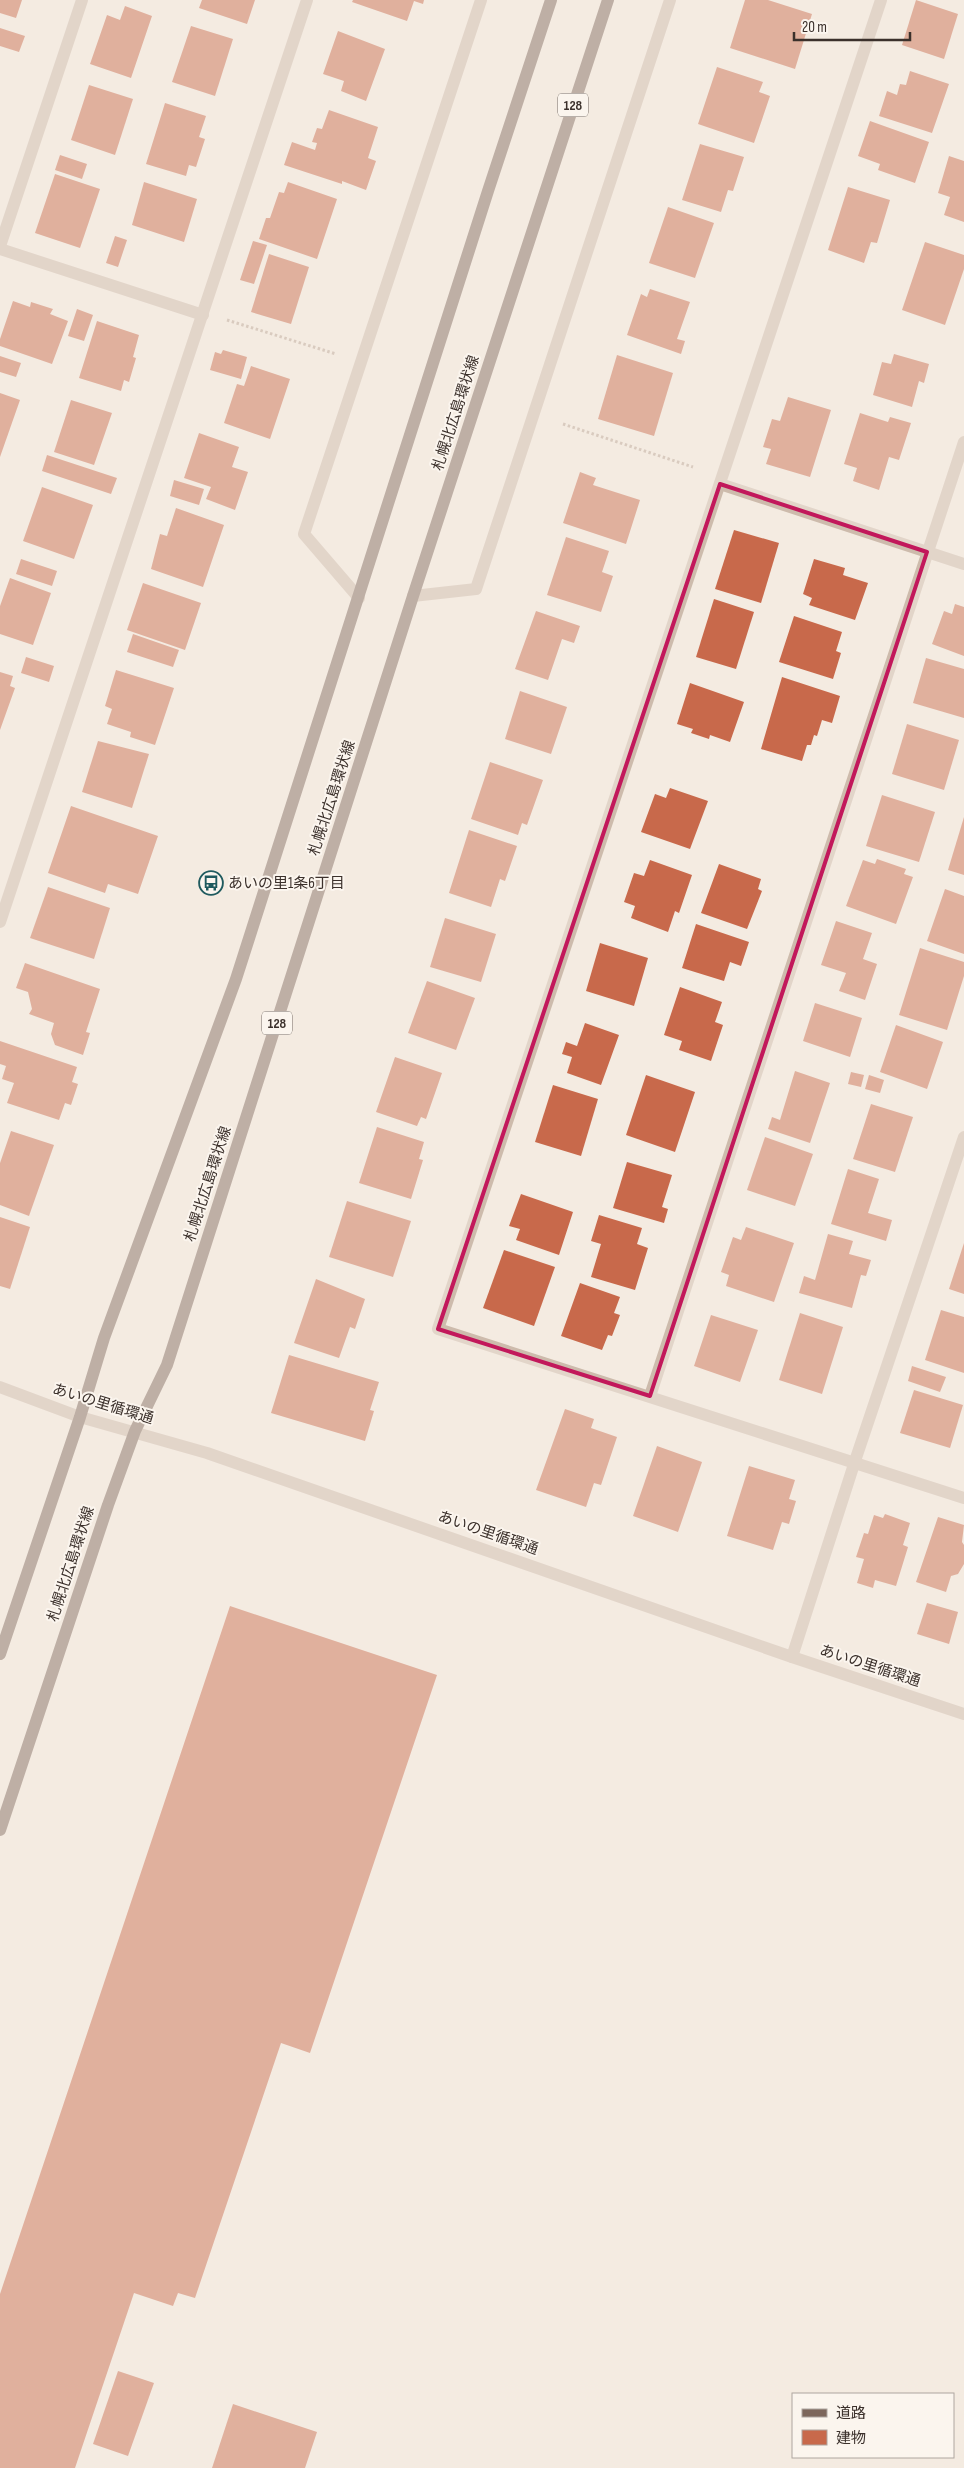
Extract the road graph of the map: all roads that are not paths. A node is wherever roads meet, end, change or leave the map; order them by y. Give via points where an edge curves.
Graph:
1 (82, 0) edge
2 (307, 0) edge
3 (481, 0) edge
4 (551, 0) edge
5 (608, 0) edge
6 (670, 0) edge
7 (881, 0) edge
8 (0, 247) edge
9 (203, 315) junction
10 (964, 442) edge
11 (720, 484) junction
12 (927, 552) junction
13 (964, 564) edge
14 (413, 596) junction
15 (360, 598) junction
16 (0, 922) edge
17 (964, 1137) edge
18 (0, 1387) edge
19 (650, 1396) junction
20 (80, 1416) junction
21 (135, 1431) junction
22 (855, 1461) junction
23 (964, 1498) edge
24 (0, 1654) edge
25 (792, 1657) junction
26 (964, 1714) edge
27 (0, 1830) edge

1 - 8 street
2 - 9 street
3 - 15 street via 304,534
4 - 15 main road
5 - 14 main road, 札幌北広島環状線 / 128
6 - 14 street via 476,589
7 - 11 street
8 - 9 street
9 - 16 street
10 - 12 street
11 - 12 street
11 - 19 street via 438,1329
12 - 13 street
12 - 19 street
14 - 21 main road, 札幌北広島環状線 / 128 via 167,1365
15 - 20 main road via 236,979 104,1338
17 - 22 street
18 - 20 street, あいの里循環通
19 - 22 street
20 - 21 street, あいの里循環通
20 - 24 main road
21 - 25 street, あいの里循環通 via 207,1453
21 - 27 main road, 札幌北広島環状線 / 128
22 - 23 street
22 - 25 street
25 - 26 street, あいの里循環通

